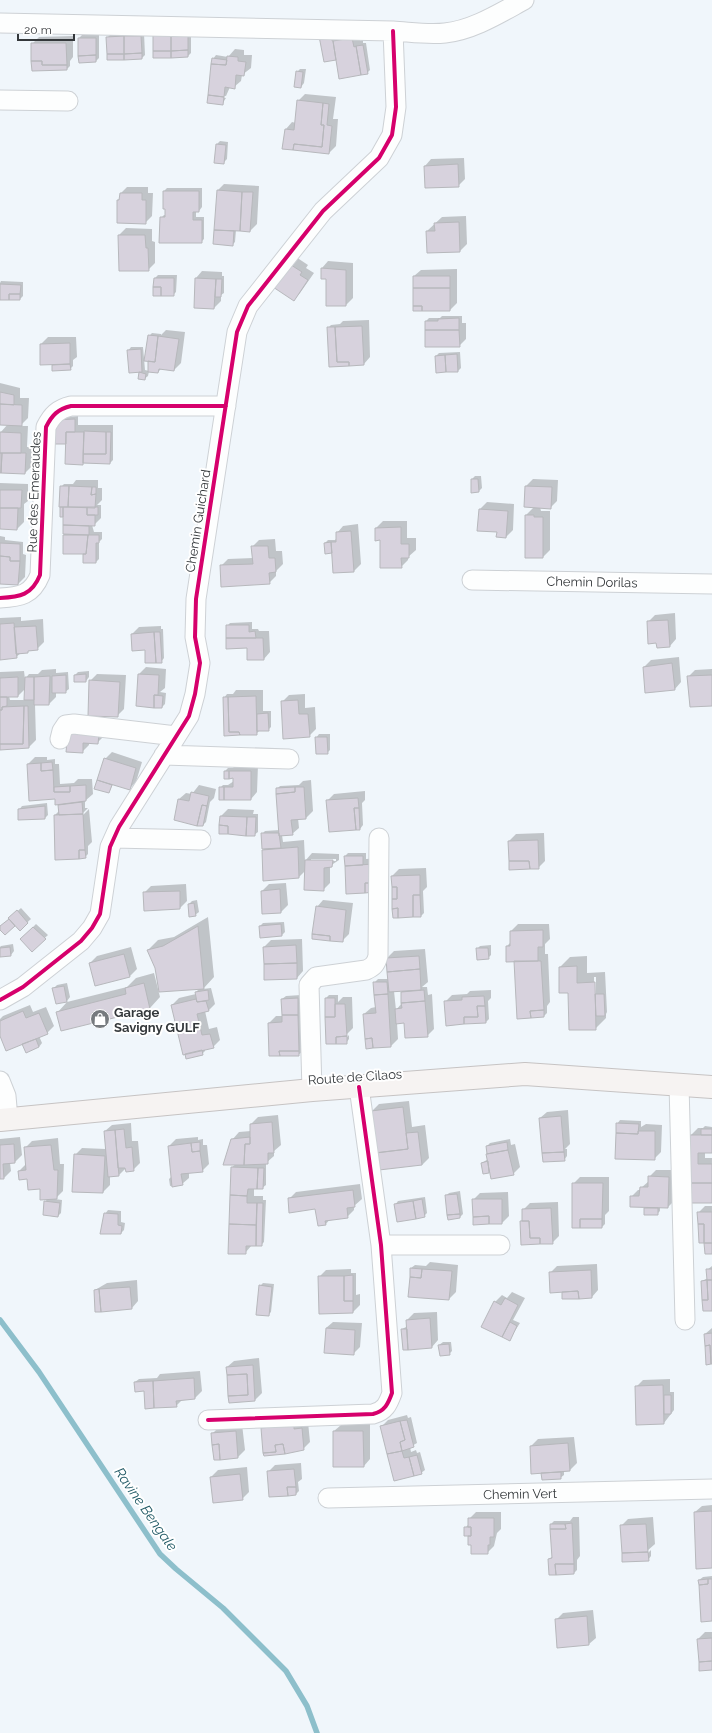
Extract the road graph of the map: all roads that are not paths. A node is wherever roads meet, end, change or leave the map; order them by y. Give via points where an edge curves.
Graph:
1 (524, 0) edge
2 (0, 23) edge
3 (393, 31) junction
4 (0, 100) edge
5 (68, 101) dead end
6 (226, 406) junction
7 (472, 580) dead end
8 (712, 584) edge
9 (0, 598) edge
10 (176, 736) junction
11 (60, 739) dead end
12 (164, 755) junction
13 (289, 759) dead end
14 (114, 838) junction
15 (379, 838) dead end
16 (201, 840) dead end
17 (0, 1000) edge
18 (0, 1081) edge
19 (679, 1084) junction
20 (359, 1087) junction
21 (712, 1087) edge
22 (312, 1090) junction
23 (4, 1119) edge
24 (381, 1245) junction
25 (500, 1245) dead end
26 (685, 1320) dead end
27 (208, 1420) dead end
28 (712, 1489) edge
29 (328, 1498) dead end

1 - 3 street via 496,16 467,28 445,33
2 - 3 street
3 - 6 street, Chemin Guichard via 396,107 392,135 379,158 323,211 248,306 237,332
4 - 5 street
6 - 9 street, Rue des Emeraudes via 71,406 50,417 46,427 40,575 36,586 27,593
6 - 10 street, Chemin Guichard via 196,598 195,637 200,663 189,716
7 - 8 street, Chemin Dorilas
10 - 11 street via 74,724 66,725
10 - 12 street, Chemin Guichard
12 - 13 street
12 - 14 street, Chemin Guichard
14 - 16 street
14 - 17 street, Chemin Guichard via 100,914 92,928 81,941 23,987
15 - 22 street via 378,956 372,968 316,977 309,985
18 - 23 street via 6,1096
19 - 20 main road, Route de Cilaos via 525,1074
19 - 21 main road, Route de Cilaos
19 - 26 street
20 - 22 main road, Route de Cilaos
20 - 24 street
22 - 23 main road, Route de Cilaos
24 - 25 street
24 - 27 street via 392,1393 387,1406 379,1413 373,1414
28 - 29 street, Chemin Vert

